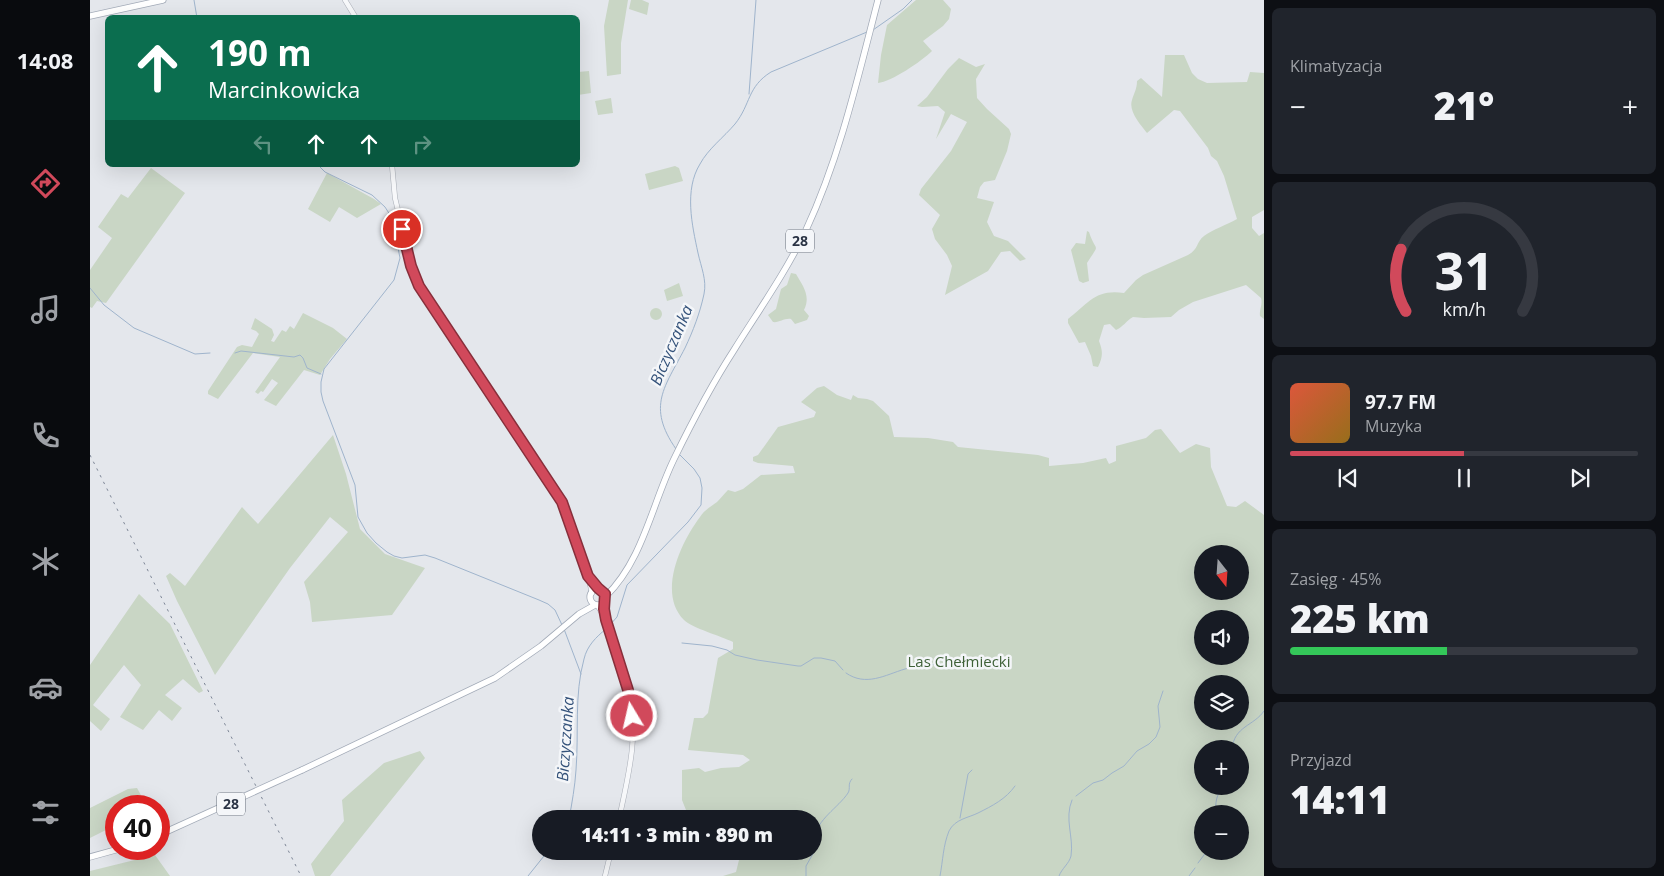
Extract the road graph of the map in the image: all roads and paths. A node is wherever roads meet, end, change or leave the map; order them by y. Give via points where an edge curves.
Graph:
1 (164, 0) edge
2 (345, 0) edge
3 (878, 0) edge
4 (354, 15) edge
5 (90, 16) edge
6 (392, 167) edge
7 (588, 576) junction
8 (603, 594) junction
9 (591, 596) junction
10 (596, 605) junction
11 (579, 614) junction
12 (606, 620) junction
13 (621, 810) edge
14 (170, 830) edge
15 (105, 853) edge
16 (90, 857) edge
17 (609, 860) edge
18 (605, 876) edge

1 - 5 main road
2 - 4 street
3 - 8 main road, 28 via 849,109 812,217 683,441 630,566
6 - 7 street via 395,198 419,286 562,502
7 - 8 street
7 - 9 street
8 - 9 main road via 594,590
8 - 10 main road, 28
8 - 12 street
9 - 10 main road
9 - 11 main road, 28
10 - 11 main road, 28
10 - 12 street
11 - 14 main road, 28, bridge via 502,674
12 - 13 street via 631,704 633,748
15 - 16 main road
17 - 18 street

